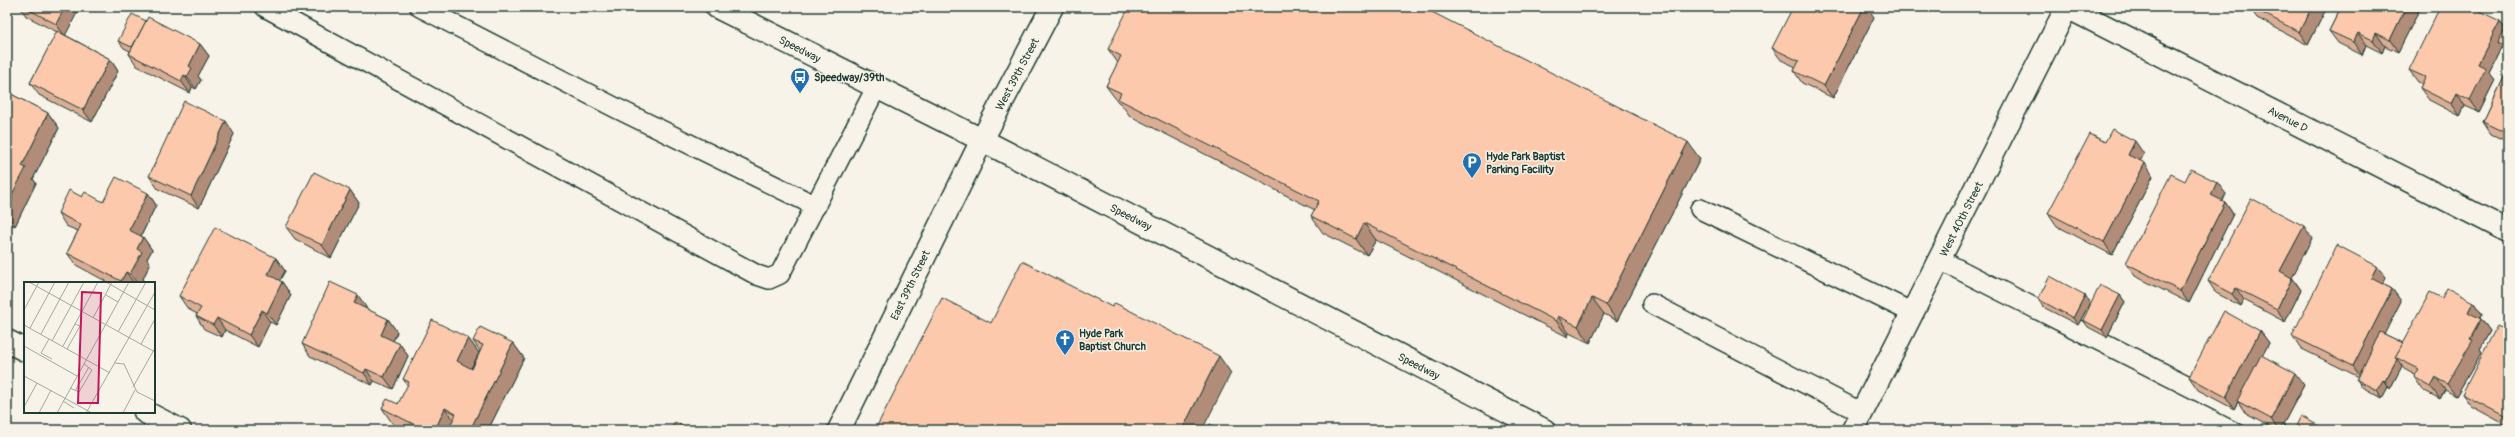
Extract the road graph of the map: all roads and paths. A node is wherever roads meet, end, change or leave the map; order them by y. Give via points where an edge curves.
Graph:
1 (265, 7) edge
2 (420, 7) edge
3 (717, 7) edge
4 (1052, 7) edge
5 (2067, 7) edge
6 (876, 88) junction
7 (982, 140) junction
8 (816, 206) junction
9 (1700, 209) dead end
10 (2508, 231) edge
11 (1940, 260) junction
12 (1652, 304) dead end
13 (1913, 313) junction
14 (7, 341) edge
15 (24, 350) edge
16 (147, 413) edge
17 (1857, 421) edge
18 (180, 430) edge
19 (839, 430) edge
20 (1544, 430) edge
21 (2275, 430) edge

1 - 8 lane via 757,275 769,279 780,274
2 - 8 lane via 616,108
3 - 6 street, Speedway
4 - 7 street, West 39th Street
5 - 10 street, Avenue D
5 - 11 street, West 40th Street
6 - 7 street, Speedway
6 - 8 lane
7 - 19 street, East 39th Street
7 - 20 street, Speedway
9 - 13 lane
11 - 13 street, West 40th Street
11 - 21 lane
12 - 17 lane
13 - 17 street, West 40th Street
14 - 15 street
16 - 18 street

